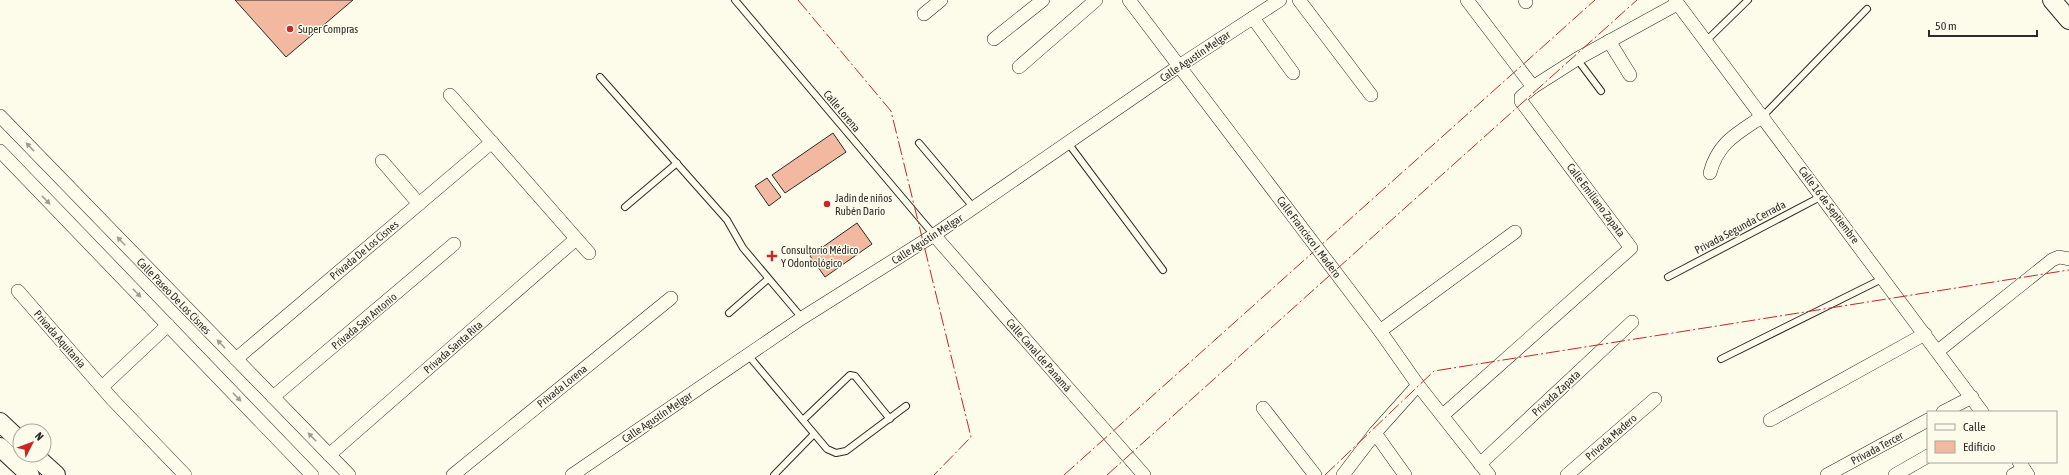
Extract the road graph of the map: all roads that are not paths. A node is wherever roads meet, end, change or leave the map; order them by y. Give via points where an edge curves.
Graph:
1 (735, 0) edge
2 (941, 0) edge
3 (1044, 0) edge
4 (1096, 0) edge
5 (1129, 0) edge
6 (1280, 0) edge
7 (1299, 0) edge
8 (1467, 0) edge
9 (1748, 0) edge
10 (2052, 0) edge
11 (1676, 2) edge
12 (1867, 9) dead end
13 (924, 14) dead end
14 (1253, 18) junction
15 (2069, 20) edge
16 (994, 39) dead end
17 (1609, 41) junction
18 (1706, 41) junction
19 (1577, 59) junction
20 (1179, 66) junction
21 (1019, 67) dead end
22 (1293, 73) dead end
23 (1630, 75) dead end
24 (600, 77) dead end
25 (1533, 87) junction
26 (1601, 91) dead end
27 (450, 95) dead end
28 (1372, 95) dead end
29 (0, 116) edge
30 (1763, 116) junction
31 (492, 142) junction
32 (919, 143) dead end
33 (1068, 143) junction
34 (0, 152) edge
35 (382, 161) dead end
36 (677, 163) junction
37 (1710, 173) dead end
38 (1822, 196) junction
39 (419, 204) junction
40 (625, 207) dead end
41 (974, 208) junction
42 (1515, 232) dead end
43 (934, 236) junction
44 (576, 239) junction
45 (454, 244) dead end
46 (589, 253) dead end
47 (2069, 259) edge
48 (1163, 270) dead end
49 (1668, 277) dead end
50 (1884, 278) junction
51 (768, 279) junction
52 (18, 291) dead end
53 (671, 298) dead end
54 (729, 313) dead end
55 (802, 318) junction
56 (1632, 322) dead end
57 (168, 326) junction
58 (1380, 331) junction
59 (1925, 334) junction
60 (1938, 351) junction
61 (748, 355) junction
62 (236, 359) junction
63 (1721, 359) dead end
64 (1418, 385) junction
65 (102, 387) junction
66 (273, 397) junction
67 (1972, 397) junction
68 (1655, 399) dead end
69 (906, 406) dead end
70 (1263, 408) dead end
71 (1945, 411) edge
72 (1981, 411) edge
73 (1443, 415) junction
74 (890, 419) junction
75 (803, 420) junction
76 (1770, 420) dead end
77 (1927, 421) edge
78 (0, 422) edge
79 (12, 434) edge
80 (814, 434) junction
81 (1375, 434) junction
82 (0, 447) edge
83 (329, 455) junction
84 (1927, 457) edge
85 (43, 463) edge
86 (1480, 464) junction
87 (30, 475) edge
88 (56, 475) edge
89 (185, 475) edge
90 (312, 475) edge
91 (349, 475) edge
92 (453, 475) edge
93 (572, 475) edge
94 (774, 475) edge
95 (1144, 475) edge
96 (1315, 475) edge
97 (1343, 475) edge
98 (1405, 475) edge
99 (1488, 475) edge
100 (1567, 475) edge
101 (1827, 475) edge
102 (1895, 475) edge

1 - 43 lane, Calle Lorena
2 - 13 street
3 - 16 street
4 - 21 street
5 - 20 street, Calle Francisco I. Madero
6 - 14 street, Calle Agustín Melgar
7 - 28 street
8 - 25 street
9 - 18 lane
10 - 15 main road
11 - 17 street, Calle Emiliano Zapata
11 - 18 street, Calle 16 de Septiembre
12 - 30 lane
14 - 20 street, Calle Agustín Melgar
14 - 22 street
17 - 19 street, Calle Emiliano Zapata
17 - 23 street
18 - 30 street, Calle 16 de Septiembre
19 - 25 street, Calle Emiliano Zapata
19 - 26 lane
20 - 33 street, Calle Agustín Melgar
20 - 58 street, Calle Francisco I. Madero
24 - 36 lane
25 - 73 street, Calle Emiliano Zapata via 1520,100 1631,248
27 - 31 street
62 -> 29 street, Calle Paseo De Los Cisnes
30 - 37 street via 1724,144 1714,158
30 - 38 street, Calle 16 de Septiembre
31 - 39 street, Privada De Los Cisnes
31 - 44 street
32 - 41 lane
33 - 41 street, Calle Agustín Melgar
33 - 48 lane
34 -> 57 street
35 - 39 street
36 - 40 lane
36 - 51 lane via 727,220 743,248
38 - 49 lane, Privada Segunda Cerrada
38 - 50 street, Calle 16 de Septiembre
39 - 62 street, Privada De Los Cisnes
41 - 43 street, Calle Agustín Melgar
42 - 58 street
43 - 55 street, Calle Agustín Melgar
43 - 95 street, Calle Canal de Panamá
44 - 46 street
44 - 83 street, Privada Santa Rita
45 - 66 street, Privada San Antonio
47 - 60 street via 2059,257 2052,260
50 - 59 street, Calle 16 de Septiembre
50 - 63 lane
51 - 54 lane
51 - 55 lane
52 - 65 street, Privada Aquitania
53 - 92 street, Privada Lorena
55 - 61 street, Calle Agustín Melgar
56 - 86 street, Privada Zapata
57 - 65 street
57 -> 90 street
58 - 64 street, Calle Francisco I. Madero
59 - 60 street, Calle 16 de Septiembre
59 - 76 street
60 - 67 street, Calle 16 de Septiembre
61 - 75 lane
61 - 93 street, Calle Agustín Melgar
62 - 66 street, Calle Paseo De Los Cisnes
64 - 73 street, Calle Francisco I. Madero
64 - 81 street
65 - 89 street, Privada Aquitania
83 -> 66 street, Calle Paseo De Los Cisnes
67 - 71 street
67 - 72 street, Calle 16 de Septiembre
68 - 100 street, Privada Madero
69 - 74 lane
70 - 96 street
73 - 86 street, Calle Francisco I. Madero
74 - 75 lane via 854,376 850,375
74 - 80 lane via 846,451 836,453 827,449
75 - 80 lane
77 - 101 street, Privada Tercer
78 - 79 main road
80 - 94 lane
81 - 97 street
81 - 98 street
82 - 87 main road
83 - 91 street, Calle Paseo De Los Cisnes
84 - 102 street
85 - 88 main road
86 - 99 street, Calle Francisco I. Madero

